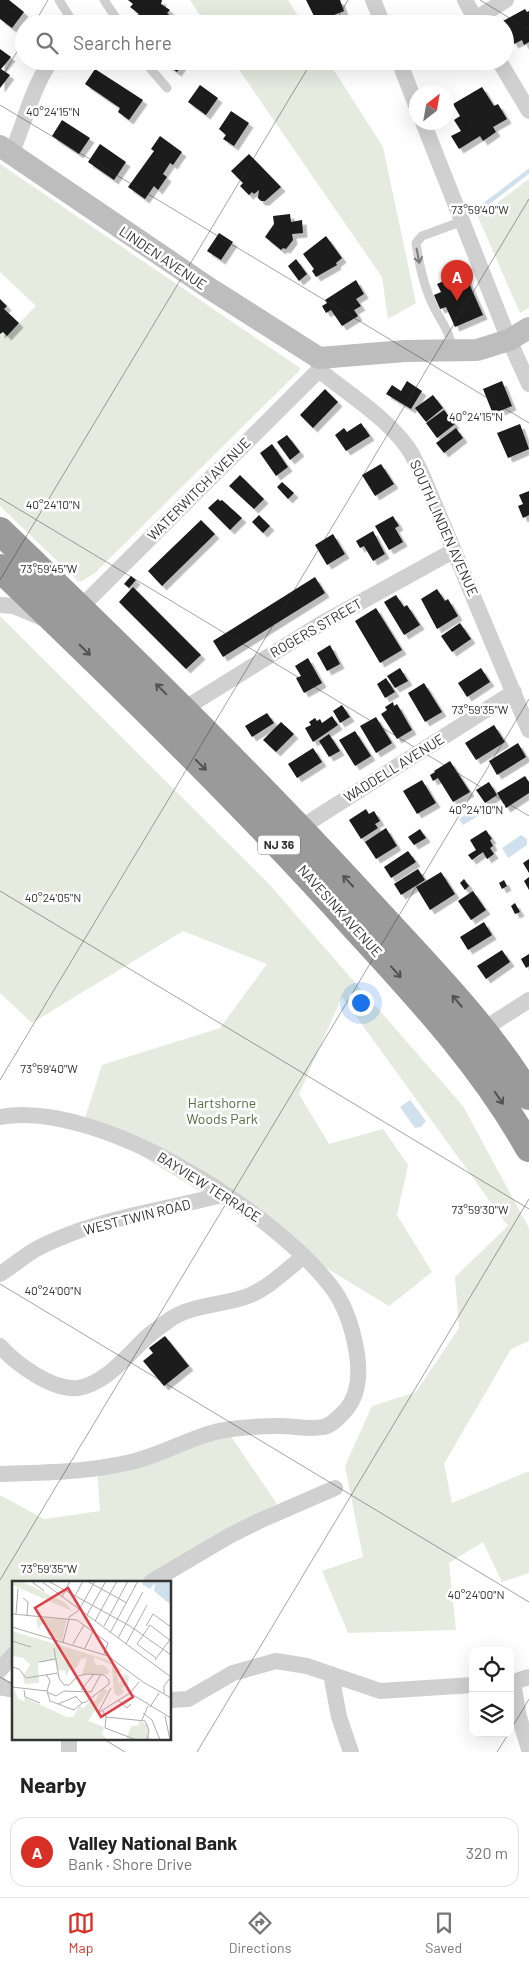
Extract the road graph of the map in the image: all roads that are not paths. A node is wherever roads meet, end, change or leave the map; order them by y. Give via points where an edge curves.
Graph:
1 (59, 0) edge
2 (104, 0) edge
3 (373, 0) edge
4 (465, 0) edge
5 (506, 0) edge
6 (68, 15) edge
7 (114, 15) edge
8 (379, 15) edge
9 (470, 15) edge
10 (484, 15) edge
11 (45, 70) edge
12 (152, 70) edge
13 (404, 70) edge
14 (505, 70) edge
15 (409, 85) edge
16 (167, 88) dead end
17 (529, 111) edge
18 (427, 130) edge
19 (5, 150) edge
20 (463, 221) junction
21 (529, 328) edge
22 (509, 340) junction
23 (452, 350) junction
24 (319, 364) junction
25 (529, 384) edge
26 (0, 531) edge
27 (453, 551) junction
28 (0, 568) edge
29 (0, 605) edge
30 (80, 608) junction
31 (58, 624) junction
32 (514, 692) junction
33 (182, 710) junction
34 (529, 730) edge
35 (300, 828) junction
36 (529, 1000) edge
37 (482, 1030) junction
38 (529, 1096) edge
39 (0, 1117) edge
40 (529, 1148) edge
41 (225, 1194) junction
42 (304, 1256) junction
43 (0, 1274) edge
44 (0, 1346) edge
45 (0, 1474) edge
46 (335, 1488) dead end
47 (153, 1581) edge
48 (12, 1656) edge
49 (0, 1670) edge
50 (331, 1674) junction
51 (529, 1677) edge
52 (514, 1682) edge
53 (0, 1685) edge
54 (469, 1685) edge
55 (12, 1690) edge
56 (513, 1692) edge
57 (171, 1700) edge
58 (529, 1749) edge
59 (351, 1752) edge

1 - 6 lane
2 - 7 lane
3 - 8 street
4 - 9 street
5 - 10 street
11 - 19 street, LINDEN AVENUE via 37,83 20,133
12 - 16 lane
13 - 15 street
14 - 17 street
18 - 20 street
19 - 24 street, LINDEN AVENUE
20 - 22 street
20 -> 23 lane via 422,236 416,243 428,293 448,330
21 - 22 street
22 - 23 street via 477,350
22 - 25 street
23 - 24 street via 405,351
24 - 27 street, SOUTH LINDEN AVENUE via 407,446
24 - 30 street, WATERWITCH AVENUE
26 - 30 highway, NAVESINK AVENUE / NJ 36
27 - 32 street, SOUTH LINDEN AVENUE
27 - 33 street, ROGERS STREET via 319,624
28 - 31 highway, NAVESINK AVENUE / NJ 36
29 - 31 street via 14,606
33 -> 30 highway, NAVESINK AVENUE / NJ 36
31 -> 40 highway, NAVESINK AVENUE / NJ 36 via 240,804 396,971 464,1051 497,1095
32 - 34 street, SOUTH LINDEN AVENUE
32 - 35 street, WADDELL AVENUE
33 - 35 highway, NAVESINK AVENUE / NJ 36
37 -> 35 highway, NAVESINK AVENUE / NJ 36
36 - 37 street
37 - 38 highway, NAVESINK AVENUE / NJ 36
39 - 41 street, BAYVIEW TERRACE via 24,1114 84,1124 152,1151
41 - 42 street, BAYVIEW TERRACE via 254,1212
41 - 43 street, WEST TWIN ROAD via 116,1219 68,1235 36,1249
42 - 44 street via 260,1290 174,1317 99,1380 78,1388 53,1384 30,1372
42 - 45 street, BAYVIEW TERRACE via 343,1304 358,1364 354,1398 346,1410 325,1427 229,1429 131,1462 105,1467
46 - 47 street via 252,1524
48 - 49 street
50 - 54 street via 388,1692
50 - 57 street via 276,1661 233,1673 188,1699
50 - 59 street via 339,1717
51 - 52 street
53 - 55 street
56 - 58 street

